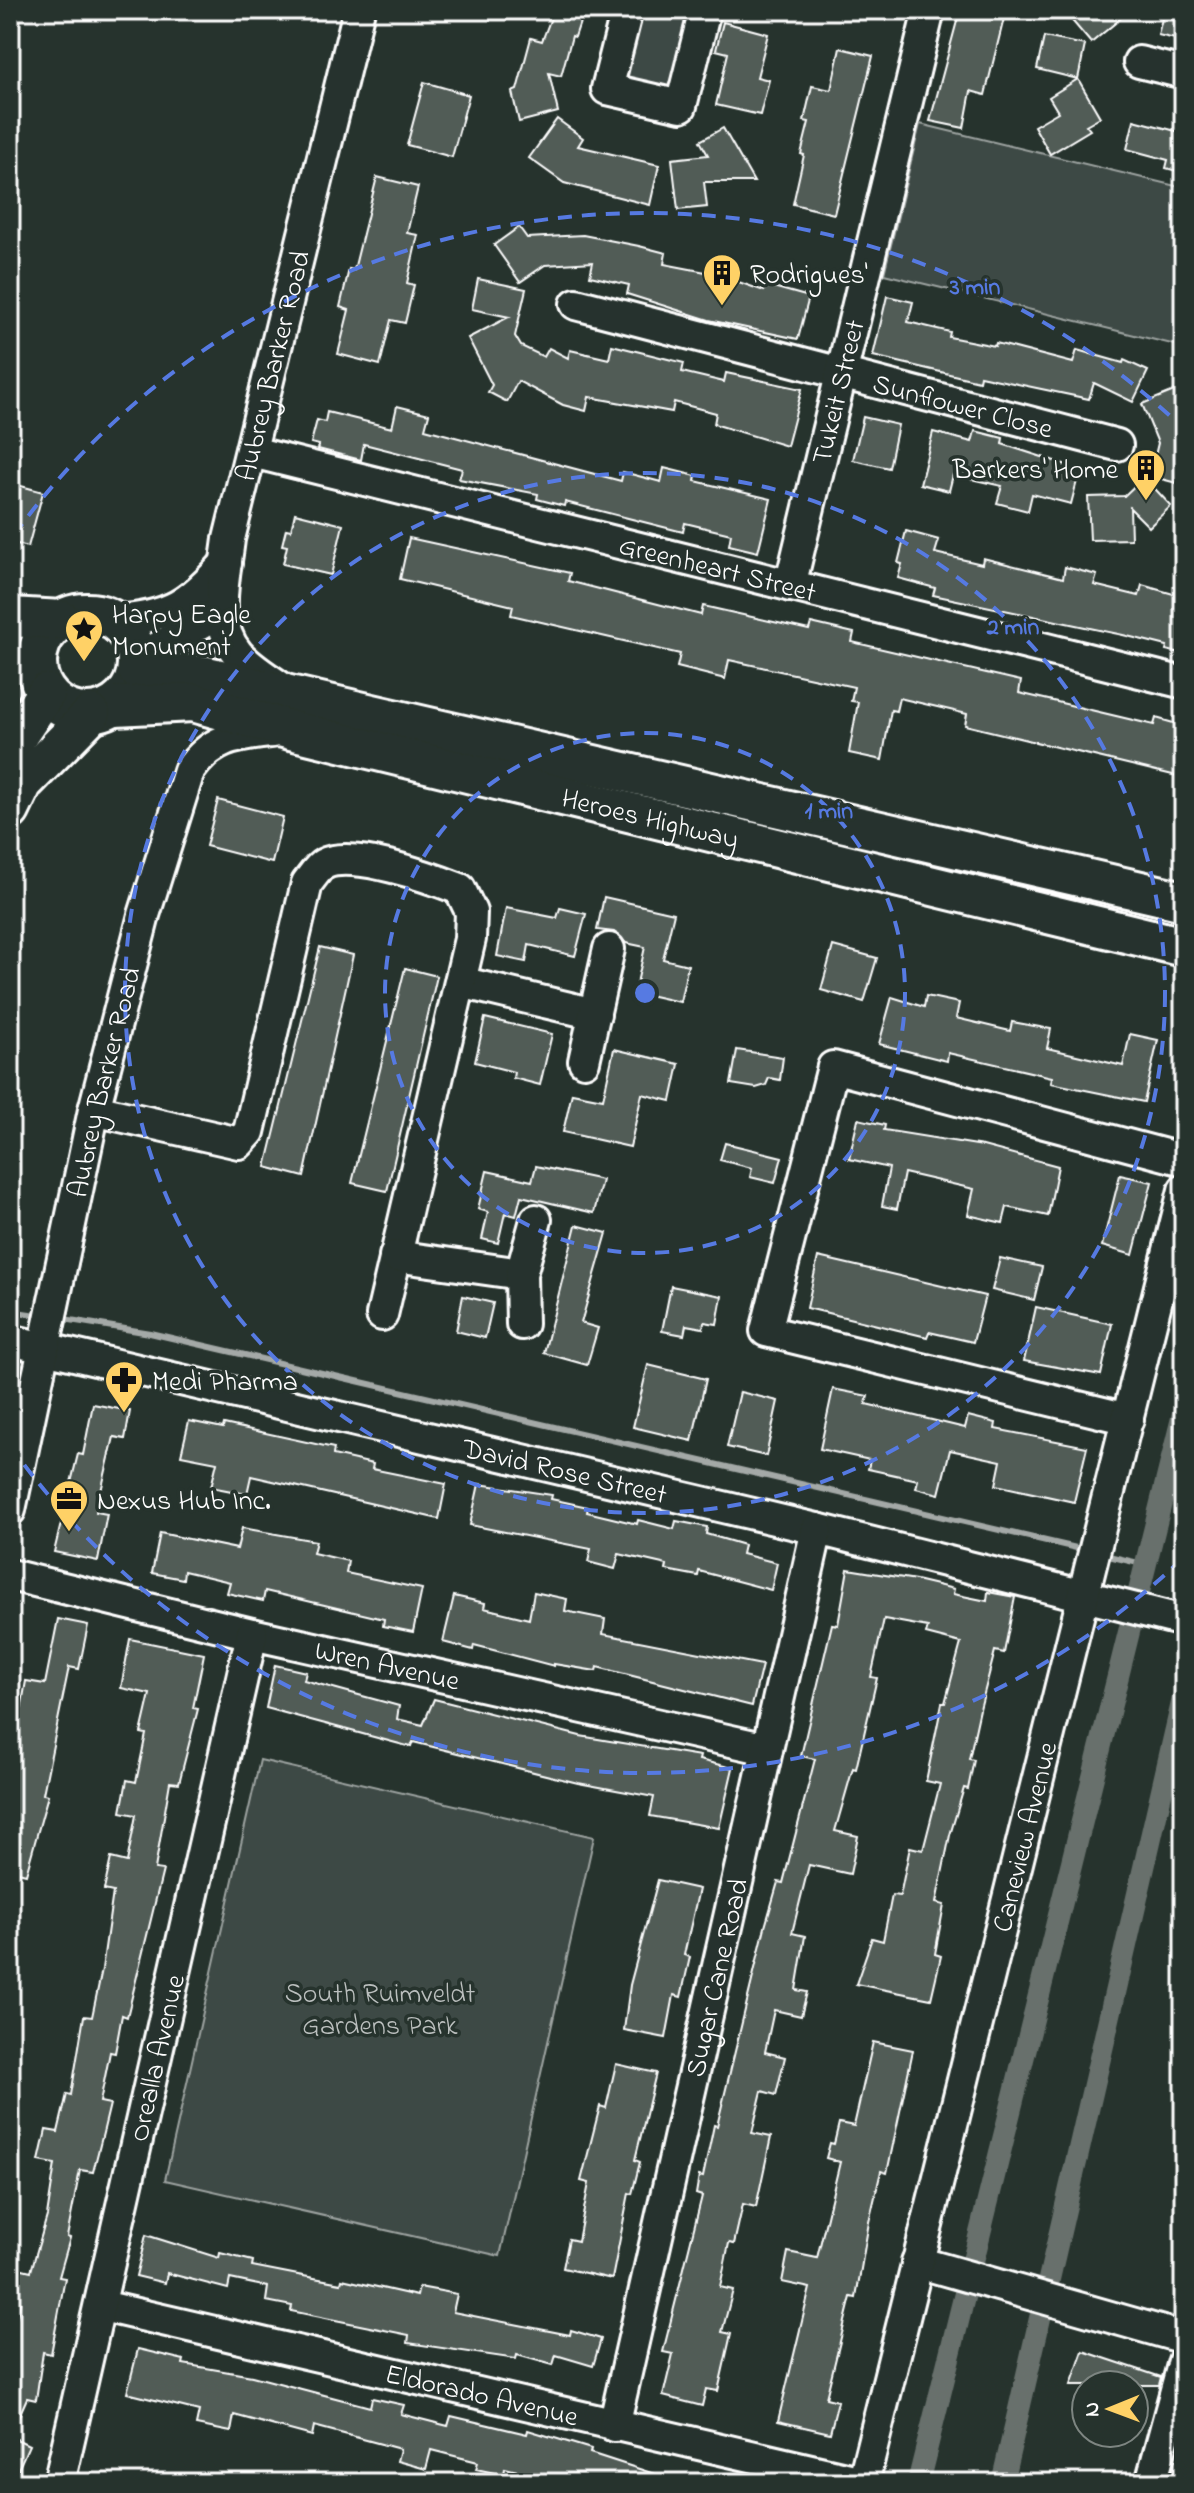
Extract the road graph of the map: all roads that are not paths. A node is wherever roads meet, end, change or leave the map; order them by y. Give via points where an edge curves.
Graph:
1 (359, 10) edge
2 (627, 10) edge
3 (705, 10) edge
4 (929, 10) edge
5 (1139, 62) dead end
6 (1184, 73) edge
7 (576, 304) dead end
8 (841, 373) junction
9 (1117, 445) dead end
10 (252, 452) junction
11 (226, 563) junction
12 (790, 586) junction
13 (222, 611) junction
14 (10, 617) edge
15 (62, 620) junction
16 (115, 621) junction
17 (138, 665) junction
18 (31, 671) edge
19 (1184, 683) edge
20 (103, 710) junction
21 (290, 713) junction
22 (10, 747) edge
23 (10, 810) edge
24 (1184, 901) edge
25 (1184, 947) edge
26 (609, 949) dead end
27 (460, 982) junction
28 (595, 1014) junction
29 (584, 1061) dead end
30 (94, 1110) junction
31 (1184, 1160) edge
32 (1184, 1190) edge
33 (536, 1220) dead end
34 (395, 1256) junction
35 (521, 1274) junction
36 (382, 1315) dead end
37 (522, 1324) dead end
38 (10, 1340) edge
39 (46, 1350) junction
40 (1128, 1419) junction
41 (10, 1510) edge
42 (817, 1529) junction
43 (10, 1575) edge
44 (1088, 1594) junction
45 (1184, 1621) edge
46 (252, 1634) junction
47 (767, 1749) junction
48 (917, 2262) junction
49 (102, 2306) junction
50 (1184, 2338) edge
51 (1184, 2361) edge
52 (614, 2426) junction
53 (59, 2483) edge
54 (863, 2483) edge
55 (1151, 2483) edge

1 - 10 street, Aubrey Barker Road
2 - 3 street via 607,89 681,106
4 - 8 street, Tukeit Street
5 - 6 street
7 - 8 street, Sunflower Close
8 - 9 street, Sunflower Close
8 - 12 street, Tukeit Street
10 - 11 street, Aubrey Barker Road
10 - 12 street, Greenheart Street
11 - 13 street, Aubrey Barker Road
11 - 16 street via 197,596 179,607 153,618
12 - 19 street, Greenheart Street
13 - 17 street
13 - 21 street, Aubrey Barker Road via 238,655
14 - 15 main road
15 - 16 main road via 88,613
15 - 18 main road via 48,631
16 - 17 main road via 134,644
17 - 20 main road via 126,696
17 - 21 main road, Heroes Highway via 207,676
18 - 20 main road via 58,705 74,713
18 - 22 main road
20 - 21 main road, Heroes Highway via 193,702
20 - 23 main road via 23,783
21 - 24 main road, Heroes Highway
21 - 25 main road, Heroes Highway
21 - 30 street, Aubrey Barker Road via 203,750 189,771 144,915
26 - 28 street
27 - 28 street
27 - 30 street via 471,912 460,889 349,859 324,864 307,883 249,1132 239,1143
27 - 34 street
28 - 29 street
30 - 39 street, Aubrey Barker Road
31 - 40 street via 833,1067 766,1331
32 - 40 street, Caneview Avenue
33 - 35 street
34 - 35 street
34 - 36 street
35 - 37 street
38 - 39 street, David Rose Street
39 - 41 street, Aubrey Barker Road
39 - 42 street, David Rose Street
40 - 44 street, Caneview Avenue
42 - 44 street, David Rose Street
42 - 47 street, Sugar Cane Road
43 - 46 street, Wren Avenue
44 - 45 street, David Rose Street
44 - 48 street, Caneview Avenue
46 - 47 street, Wren Avenue
46 - 49 street, Orealla Avenue
47 - 52 street, Sugar Cane Road
48 - 50 street
48 - 54 street, Caneview Avenue
49 - 52 street, Eldorado Avenue
49 - 53 street, Orealla Avenue
51 - 55 street
52 - 54 street, Eldorado Avenue

